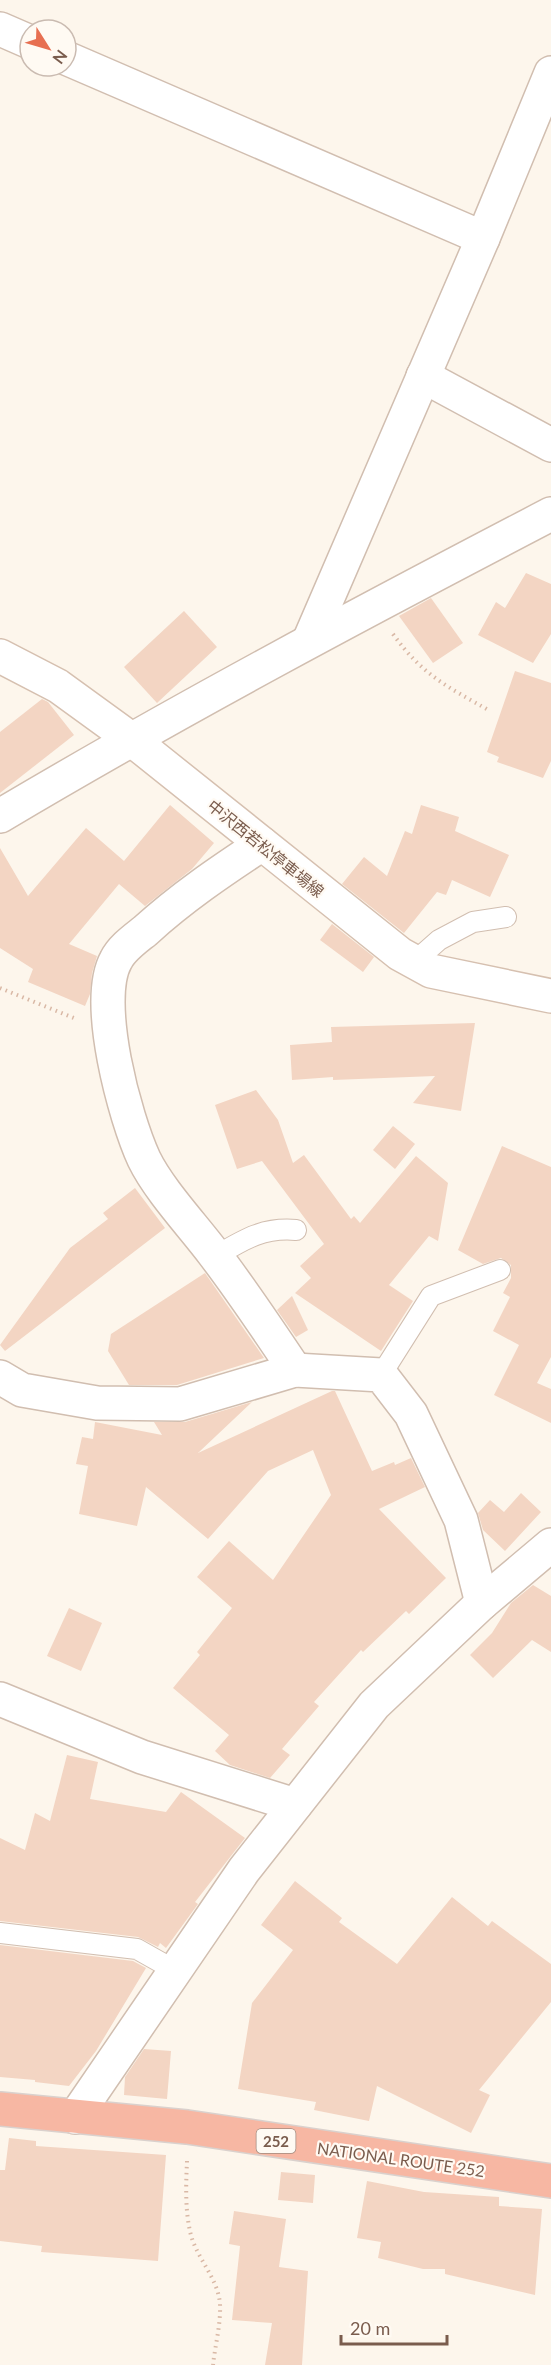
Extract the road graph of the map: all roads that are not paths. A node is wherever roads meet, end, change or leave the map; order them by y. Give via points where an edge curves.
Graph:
1 (0, 29) edge
2 (18, 37) edge
3 (78, 63) edge
4 (551, 73) edge
5 (483, 238) junction
6 (423, 376) junction
7 (551, 445) edge
8 (551, 514) edge
9 (309, 640) junction
10 (0, 656) edge
11 (131, 739) junction
12 (0, 816) edge
13 (262, 844) junction
14 (506, 917) dead end
15 (413, 963) junction
16 (551, 996) edge
17 (296, 1230) dead end
18 (216, 1256) junction
19 (500, 1270) dead end
20 (295, 1370) junction
21 (381, 1374) junction
22 (0, 1377) edge
23 (551, 1545) edge
24 (482, 1603) junction
25 (0, 1699) edge
26 (295, 1805) junction
27 (0, 1933) edge
28 (176, 1971) junction
29 (0, 2109) edge
30 (75, 2117) junction
31 (551, 2181) edge

1 - 2 street
3 - 5 street
4 - 5 street
5 - 6 street
6 - 7 street
6 - 9 street
8 - 9 street
9 - 11 street
10 - 11 street, 中沢西若松停車場線 via 58,686
11 - 12 street
11 - 13 street, 中沢西若松停車場線
13 - 15 street, 中沢西若松停車場線
13 - 18 street via 169,909 128,945 116,960 110,985 111,1034 130,1118 145,1160
14 - 15 lane via 473,922 439,940
15 - 16 street, 中沢西若松停車場線 via 431,971
17 - 18 lane via 252,1235
18 - 20 street
19 - 21 lane via 431,1296
20 - 21 street
20 - 22 street via 180,1404 97,1403 22,1390
21 - 24 street via 411,1414 461,1520
23 - 24 street
24 - 26 street via 374,1705
25 - 26 street via 142,1757
26 - 28 street via 244,1870
27 - 28 lane via 137,1949
28 - 30 street
29 - 30 highway, NATIONAL ROUTE 252 / 252
30 - 31 highway, NATIONAL ROUTE 252 / 252 via 188,2127

